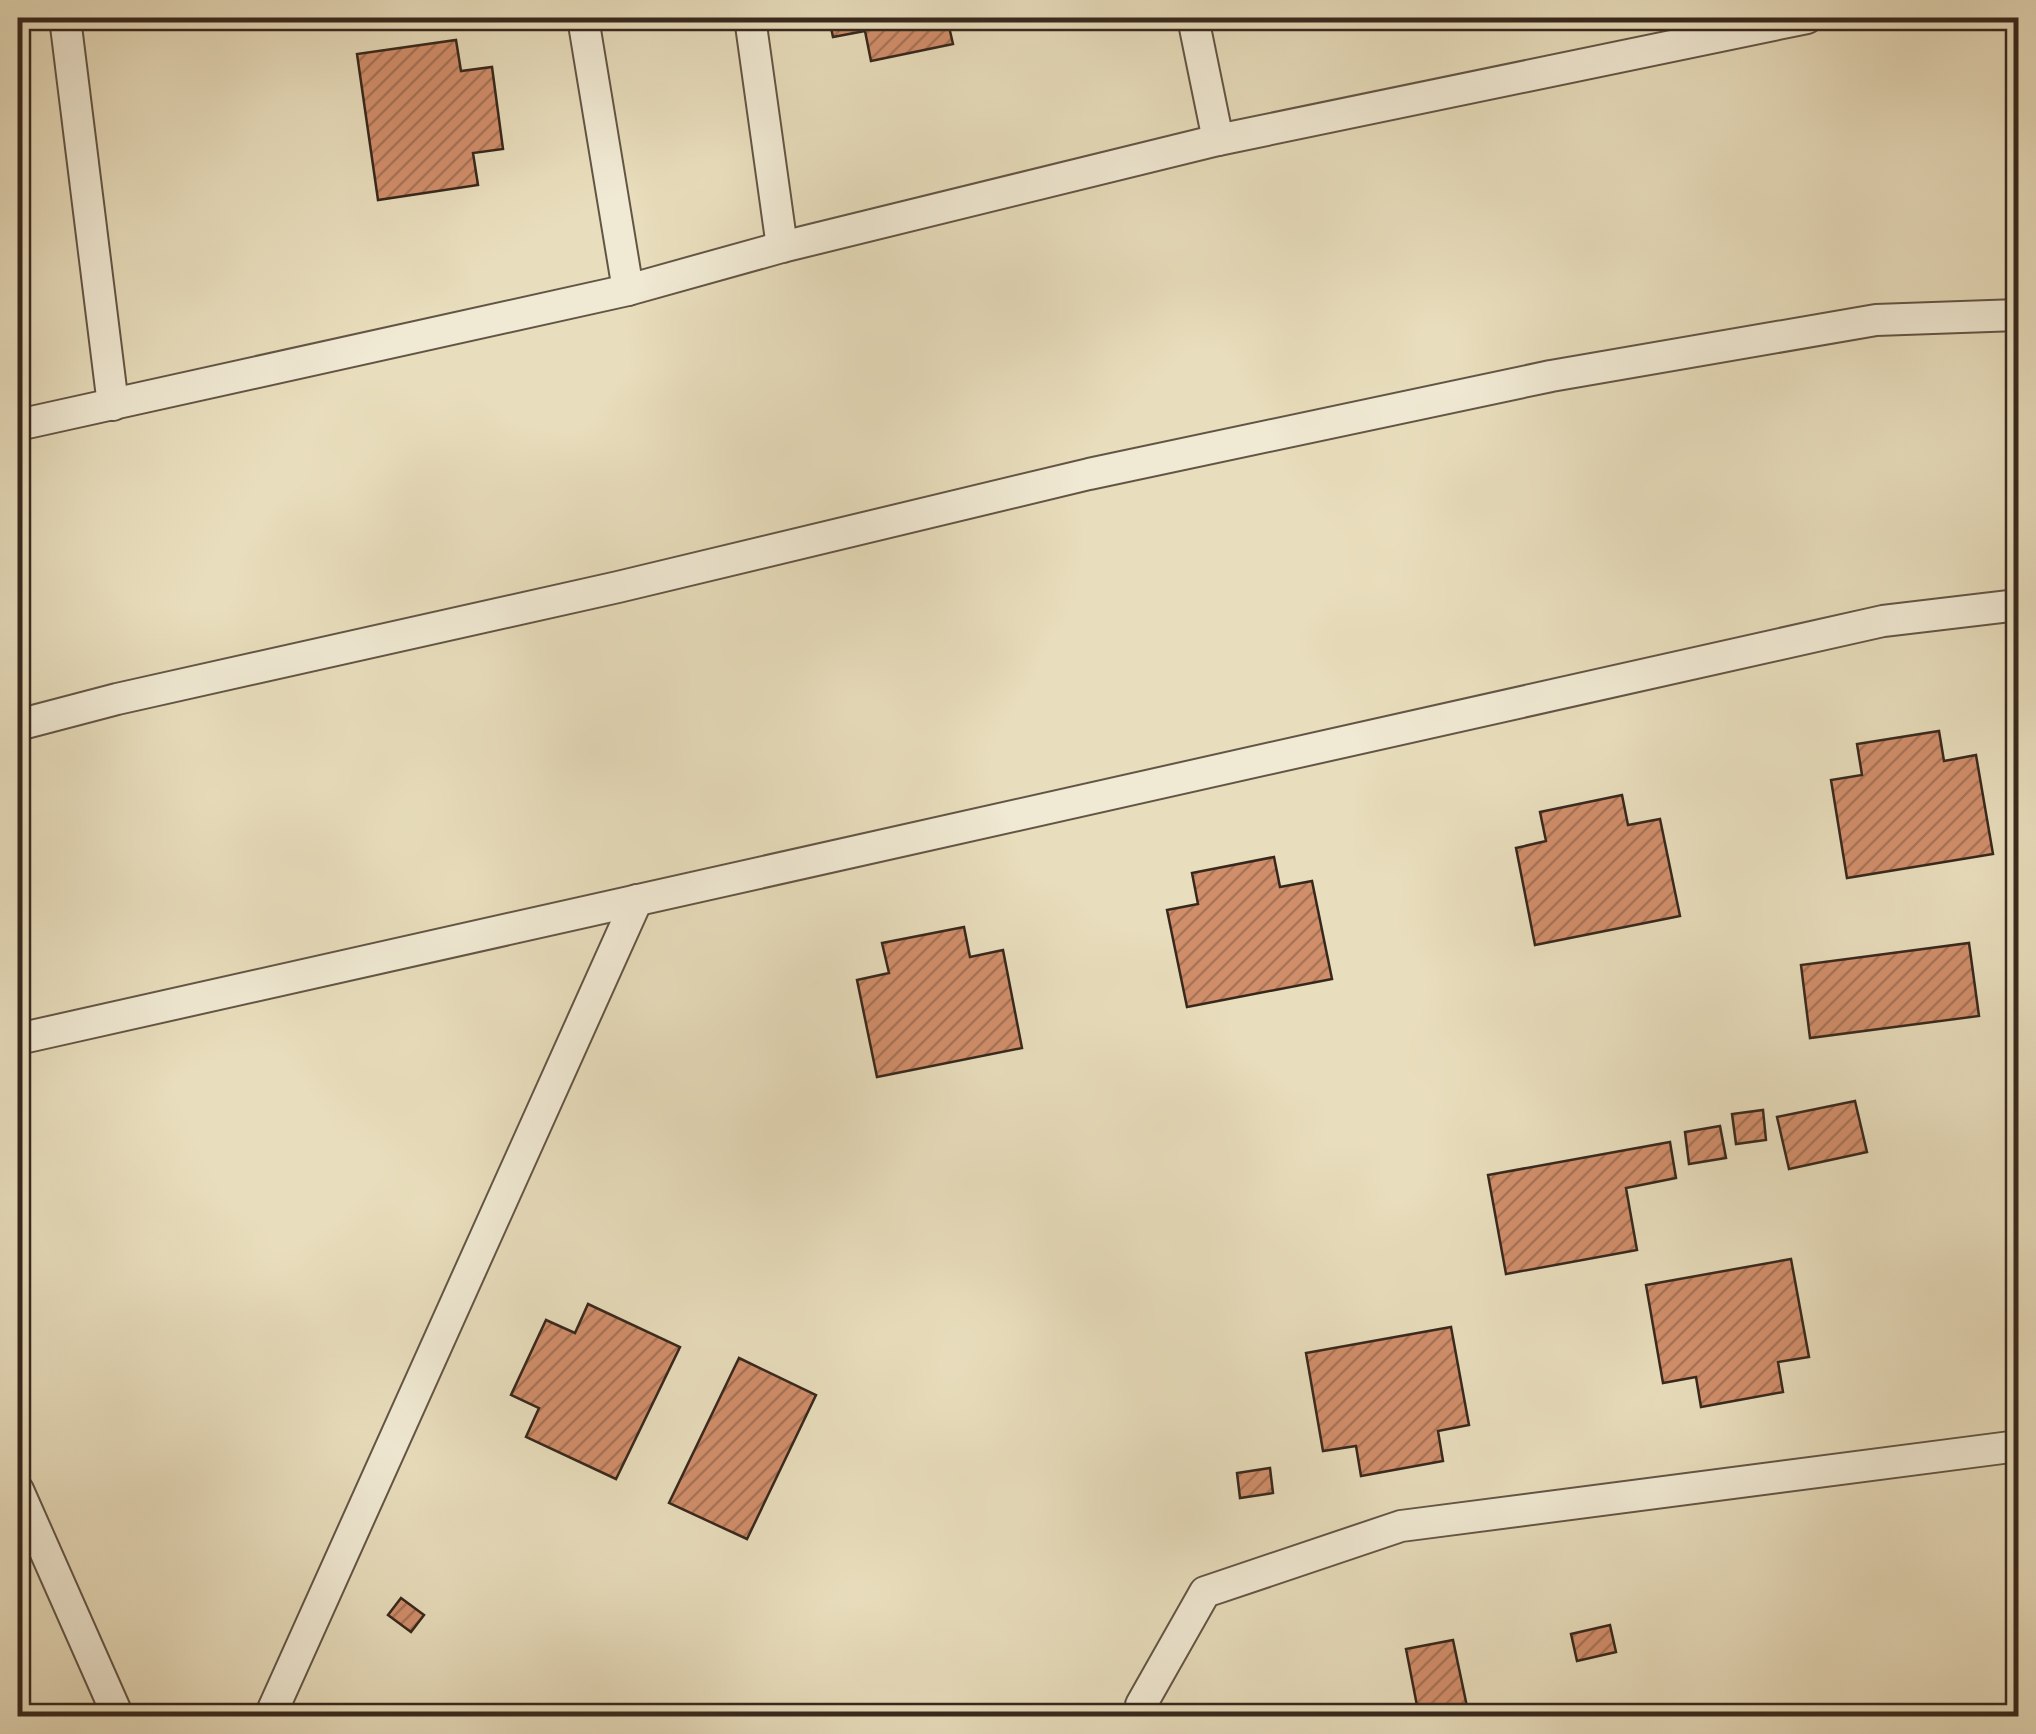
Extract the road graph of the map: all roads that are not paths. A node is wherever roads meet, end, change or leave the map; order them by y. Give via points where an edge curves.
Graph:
1 (66, 18) edge
2 (584, 18) edge
3 (750, 18) edge
4 (1193, 18) edge
5 (1808, 18) edge
6 (1218, 140) junction
7 (782, 248) junction
8 (628, 290) junction
9 (2018, 315) edge
10 (113, 405) junction
11 (18, 425) edge
12 (2018, 606) edge
13 (18, 725) edge
14 (637, 900) junction
15 (18, 1039) edge
16 (2018, 1446) edge
17 (18, 1490) edge
18 (118, 1716) edge
19 (270, 1716) edge
20 (1140, 1716) edge

1 - 10 street
2 - 8 street
3 - 7 street
4 - 6 street
5 - 6 street
6 - 7 street
7 - 8 street
8 - 10 street
9 - 13 street via 1876,320 1551,376 1089,474
10 - 11 street
12 - 14 street via 1882,621
14 - 15 street
14 - 19 street
16 - 20 street via 1401,1526 1205,1592
17 - 18 street

